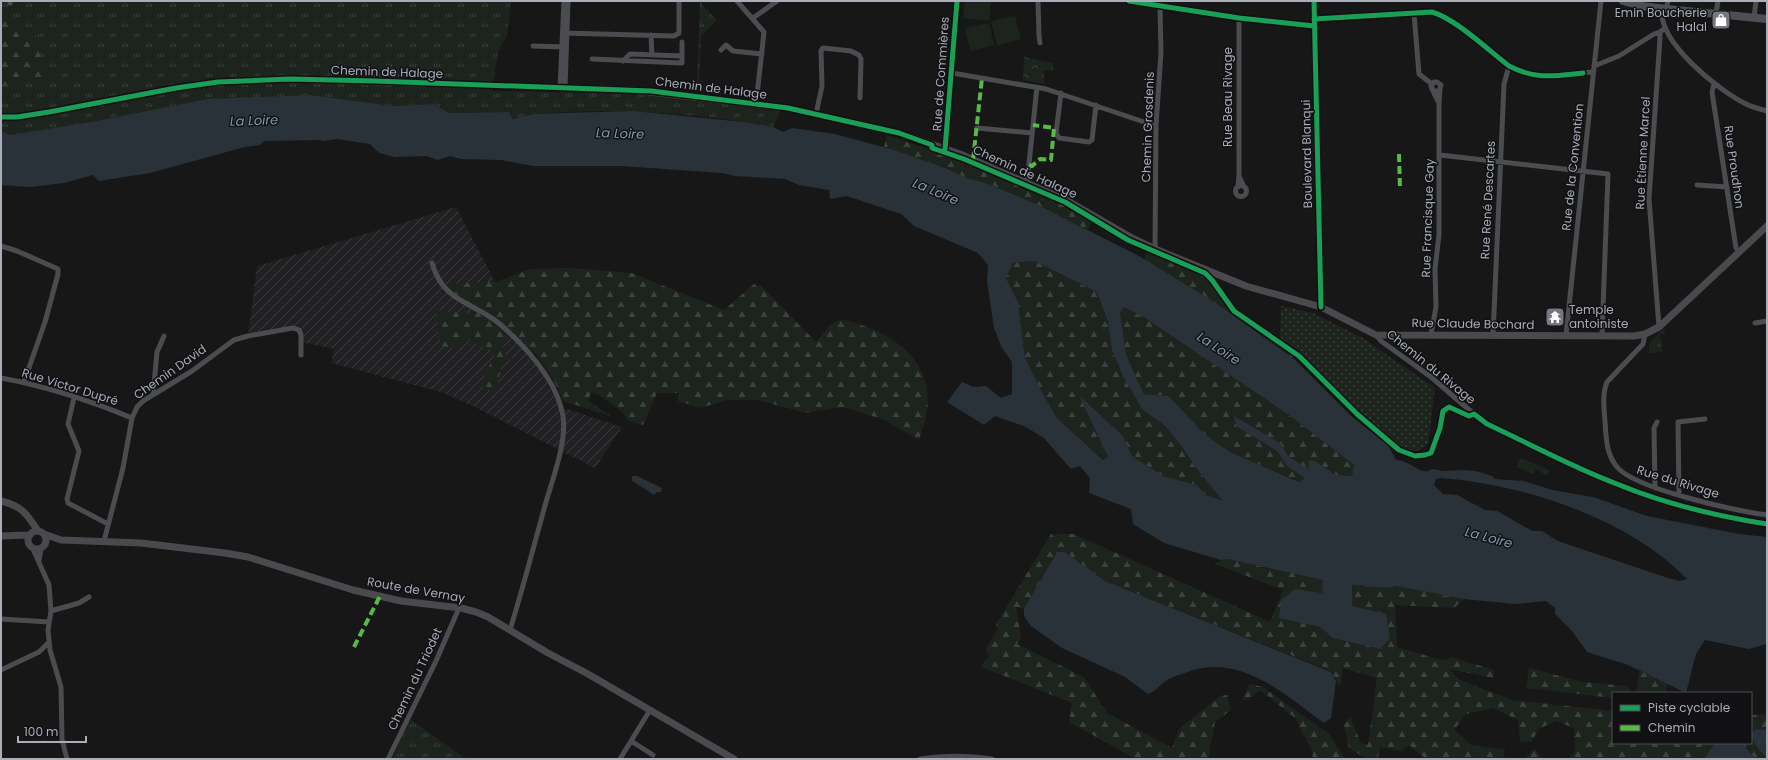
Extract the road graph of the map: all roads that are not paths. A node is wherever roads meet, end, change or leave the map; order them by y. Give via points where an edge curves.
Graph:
1 (564, 1) edge
2 (568, 1) edge
3 (679, 1) edge
4 (737, 1) edge
5 (777, 1) edge
6 (957, 1) edge
7 (1038, 1) edge
8 (1129, 1) edge
9 (1314, 1) edge
10 (1601, 1) edge
11 (1623, 1) edge
12 (1718, 1) edge
13 (1756, 1) edge
14 (1160, 6) junction
15 (1665, 6) edge
16 (1414, 14) junction
17 (1716, 14) junction
18 (753, 18) junction
19 (1239, 18) junction
20 (1754, 18) junction
21 (1767, 19) edge
22 (1314, 22) junction
23 (1663, 30) junction
24 (565, 34) junction
25 (651, 35) junction
26 (682, 42) dead end
27 (1040, 43) dead end
28 (533, 46) dead end
29 (564, 47) junction
30 (721, 50) dead end
31 (762, 54) junction
32 (652, 55) junction
33 (682, 56) junction
34 (592, 60) dead end
35 (623, 61) junction
36 (1509, 66) junction
37 (1593, 69) junction
38 (952, 73) junction
39 (1714, 84) junction
40 (1432, 86) junction
41 (1037, 87) junction
42 (563, 88) junction
43 (1440, 89) junction
44 (1061, 93) junction
45 (860, 98) dead end
46 (1439, 103) junction
47 (756, 104) junction
48 (1096, 105) junction
49 (1767, 111) edge
50 (816, 114) junction
51 (1, 117) edge
52 (1156, 126) junction
53 (977, 128) dead end
54 (1032, 133) junction
55 (945, 149) junction
56 (1440, 155) junction
57 (1500, 162) junction
58 (1583, 171) junction
59 (1027, 183) junction
60 (1697, 185) dead end
61 (1241, 187) dead end
62 (1727, 187) junction
63 (1767, 226) edge
64 (1, 246) edge
65 (1155, 249) junction
66 (1739, 252) junction
67 (432, 263) dead end
68 (1321, 307) junction
69 (1767, 321) edge
70 (1755, 323) dead end
71 (1659, 327) junction
72 (1431, 334) junction
73 (1645, 334) junction
74 (1376, 335) junction
75 (1566, 335) junction
76 (1602, 335) junction
77 (164, 336) dead end
78 (1493, 336) junction
79 (301, 355) dead end
80 (1, 378) edge
81 (24, 382) junction
82 (153, 395) junction
83 (74, 398) junction
84 (132, 418) junction
85 (1441, 419) dead end
86 (1705, 419) dead end
87 (1657, 422) dead end
88 (1655, 488) junction
89 (1679, 495) junction
90 (1, 501) edge
91 (1767, 515) edge
92 (108, 524) junction
93 (36, 534) junction
94 (4, 536) edge
95 (61, 540) junction
96 (104, 541) junction
97 (32, 548) junction
98 (42, 548) junction
99 (39, 560) junction
100 (89, 597) dead end
101 (459, 608) junction
102 (51, 611) junction
103 (1, 618) edge
104 (49, 622) junction
105 (510, 630) junction
106 (49, 642) junction
107 (1, 670) edge
108 (650, 710) junction
109 (631, 741) junction
110 (653, 754) dead end
111 (67, 759) edge
112 (388, 759) edge
113 (620, 759) edge
114 (734, 759) edge
115 (920, 759) edge
116 (992, 759) edge

1 - 24 street
2 - 24 street
3 - 25 street via 679,33 674,36
4 - 18 street
5 - 18 street
6 - 38 street, Rue de Commières
7 - 27 street
8 - 14 street
9 - 22 main road, Boulevard Blanqui
10 - 37 street, Rue de la Convention
11 - 15 main road
12 - 17 street
13 - 20 street
14 - 19 street
14 - 52 street, Chemin Grosdenis via 1161,52
15 - 17 main road
15 - 23 street via 1661,19
16 - 22 street
16 - 36 street via 1432,12 1441,15
16 - 40 street, Rue Francisque Gay via 1419,74
17 - 20 main road
18 - 31 street via 764,32
19 - 22 street
19 - 61 street, Rue Beau Rivage via 1238,176
20 - 21 main road
22 - 68 main road, Boulevard Blanqui
23 - 37 street
23 - 39 street via 1684,56
23 - 71 street, Rue Étienne Marcel via 1649,199
24 - 25 street
24 - 29 street
25 - 32 street
26 - 33 street
28 - 29 street
29 - 42 street
30 - 31 street via 726,45 733,51
31 - 47 street
32 - 33 street
32 - 35 street via 630,54
33 - 35 street via 682,63
34 - 35 street
36 - 37 street via 1541,77
36 - 57 street, Rue René Descartes via 1504,84
37 - 58 street, Rue de la Convention
38 - 41 street
38 - 55 street, Rue de Commières
39 - 49 street via 1744,103
39 - 62 street, Rue Proudhon via 1712,92
40 - 43 street via 1437,91
40 - 43 street, Rue Francisque Gay via 1434,82 1439,83
40 - 46 street, Rue Francisque Gay
41 - 44 street
41 - 54 street
42 - 47 main road, Chemin de Halage via 651,91
42 - 51 main road, Chemin de Halage via 330,80 237,81 176,88 17,117
43 - 46 street, Rue Francisque Gay
44 - 48 street
44 - 48 street via 1056,133 1059,138 1089,142 1092,140
45 - 50 street via 860,55 851,51 823,48 822,86
46 - 56 street, Rue Francisque Gay
47 - 50 main road, Chemin de Halage
48 - 52 street
50 - 55 main road, Chemin de Halage via 899,133
52 - 65 street, Chemin Grosdenis
53 - 54 street
54 - 59 street
55 - 59 main road, Chemin de Halage
56 - 57 street
56 - 72 street, Rue Francisque Gay via 1436,307
57 - 58 street
57 - 78 street, Rue René Descartes
58 - 75 street, Rue de la Convention
58 - 76 street via 1608,174
59 - 65 main road, Chemin de Halage
60 - 62 street
62 - 66 street, Rue Proudhon via 1736,248
63 - 66 main road, Rue Claude Bochard
64 - 81 street via 58,269 45,322
65 - 68 main road, Chemin de Halage via 1246,286
66 - 71 main road, Rue Claude Bochard
67 - 105 street via 435,273 450,294 494,319 512,334 551,382 563,418 553,480
68 - 74 main road, Chemin de Halage
69 - 70 street
71 - 73 main road, Rue Claude Bochard
72 - 74 main road, Rue Claude Bochard
72 - 78 main road, Rue Claude Bochard
73 - 76 main road, Rue Claude Bochard
73 - 88 street, Rue du Rivage via 1643,344 1607,382 1604,396 1606,439 1616,466 1624,474
74 - 85 street, Chemin du Rivage via 1474,414 1468,416 1446,407
75 - 76 main road, Rue Claude Bochard
75 - 78 main road, Rue Claude Bochard
77 - 82 street via 157,352
79 - 82 street, Chemin David via 299,330 293,328 248,336 234,340 192,371
80 - 81 street, Rue Victor Dupré
81 - 83 street, Rue Victor Dupré
82 - 84 street, Chemin David via 137,407
83 - 84 street, Rue Victor Dupré
83 - 92 street via 68,424 79,451 68,503
84 - 92 street, Chemin David
86 - 89 street via 1678,422
87 - 88 street via 1654,428
88 - 89 street, Rue du Rivage
89 - 91 street, Rue du Rivage
90 - 93 main road via 21,508 28,515
92 - 96 street, Chemin David
93 - 94 main road
93 - 95 main road, Route de Vernay
93 - 97 main road via 28,541
93 - 98 main road via 47,540
94 - 97 main road via 24,542
95 - 96 main road, Route de Vernay
95 - 98 main road, Route de Vernay
96 - 101 main road, Route de Vernay via 182,547 248,557 353,590 401,601
97 - 98 main road
97 - 99 street
98 - 99 street
99 - 102 street via 49,585
100 - 102 street via 79,603
101 - 105 main road, Route de Vernay via 488,617
101 - 112 street, Chemin du Triodet
102 - 104 street
103 - 104 street
104 - 106 street
105 - 108 main road, Route de Vernay
106 - 107 street via 39,652
106 - 111 street via 61,687 62,739
108 - 109 street
108 - 114 main road, Route de Vernay
109 - 110 street
109 - 113 street
115 - 116 street via 948,755

